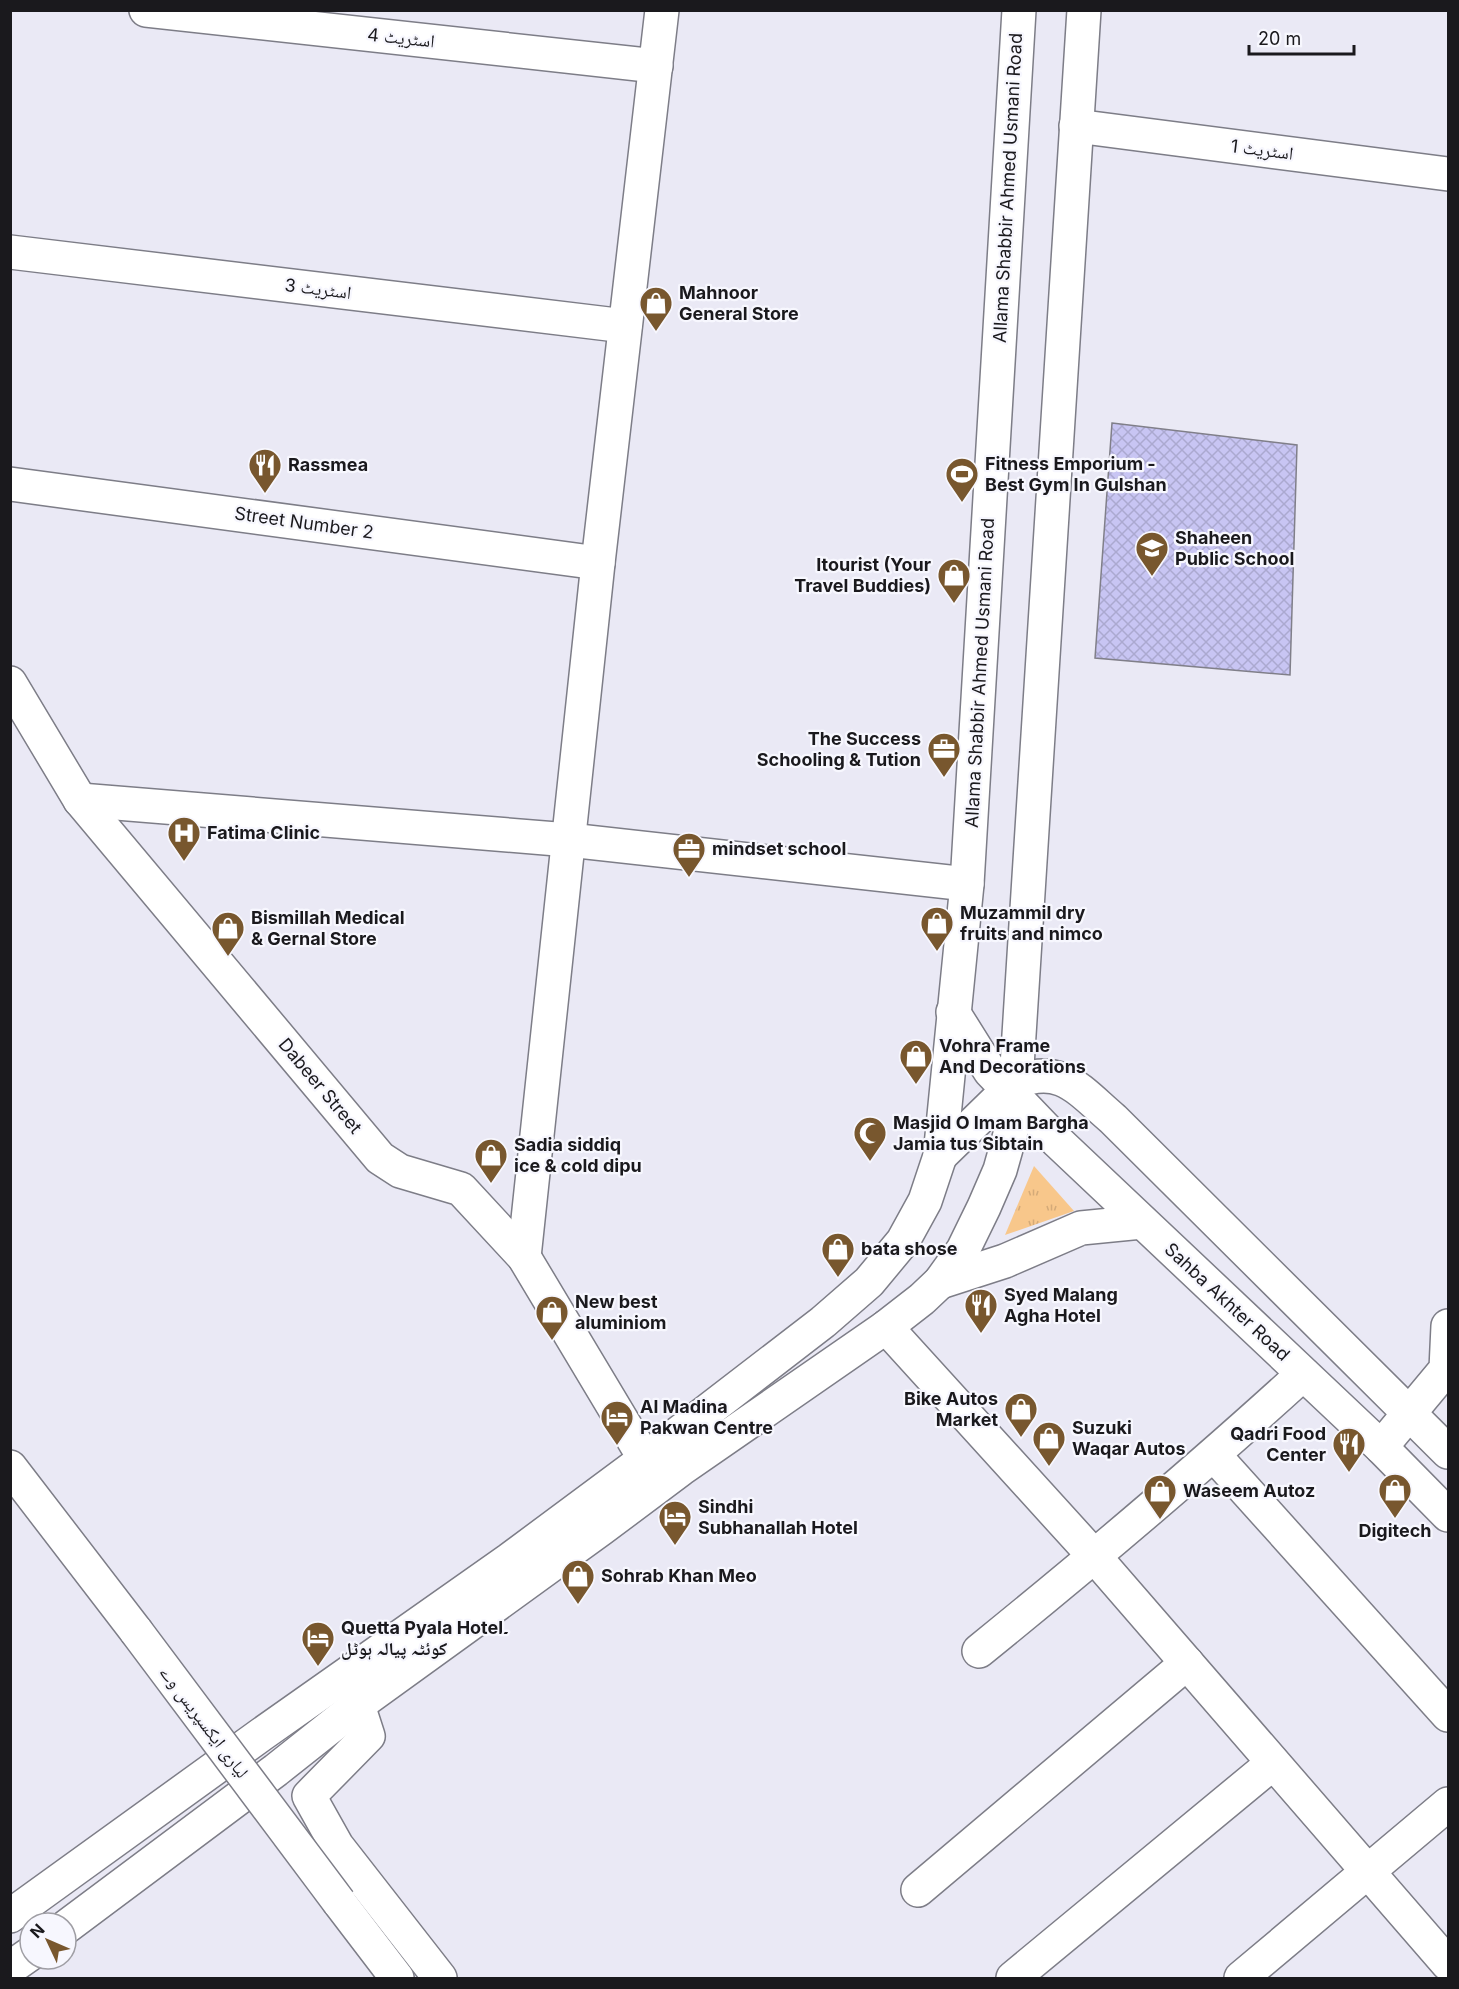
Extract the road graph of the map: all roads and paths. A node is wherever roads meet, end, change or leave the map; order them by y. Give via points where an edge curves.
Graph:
1 (146, 10) edge
2 (662, 10) edge
3 (1019, 10) edge
4 (1084, 10) edge
5 (656, 66) junction
6 (1076, 126) junction
7 (1449, 174) edge
8 (10, 252) edge
9 (625, 326) junction
10 (10, 484) edge
11 (598, 563) junction
12 (10, 683) edge
13 (80, 800) junction
14 (569, 840) junction
15 (967, 884) junction
16 (953, 1012) junction
17 (1012, 1091) junction
18 (940, 1155) junction
19 (1142, 1222) junction
20 (524, 1257) junction
21 (940, 1282) junction
22 (1449, 1326) edge
23 (886, 1327) junction
24 (1303, 1374) junction
25 (1409, 1413) junction
26 (1380, 1448) junction
27 (1449, 1452) edge
28 (1214, 1455) junction
29 (645, 1459) junction
30 (10, 1467) edge
31 (1449, 1515) edge
32 (1095, 1557) junction
33 (979, 1651) dead end
34 (1187, 1664) junction
35 (358, 1705) junction
36 (1449, 1715) edge
37 (1273, 1762) junction
38 (1449, 1804) edge
39 (1368, 1872) junction
40 (918, 1890) dead end
41 (10, 1916) edge
42 (78, 1918) edge
43 (1449, 1964) edge
44 (398, 1978) edge
45 (440, 1978) edge
46 (1013, 1978) edge
47 (1241, 1978) edge

1 - 5 main road, اسٹریٹ 4
2 - 5 main road
3 - 15 main road, Allama Shabbir Ahmed Usmani Road
4 - 6 main road
5 - 9 main road
6 - 7 main road, اسٹریٹ 1
6 - 17 main road
8 - 9 main road, اسٹریٹ 3
9 - 11 main road
10 - 11 main road, Street Number 2
11 - 14 main road
12 - 13 main road, Dabeer Street
13 - 14 main road
13 - 20 main road, Dabeer Street via 380,1158 400,1171 461,1189
14 - 15 main road
14 - 20 main road
15 - 16 main road, Allama Shabbir Ahmed Usmani Road
16 - 17 main road, Sahba Akhter Road via 980,1057
16 - 18 main road, Allama Shabbir Ahmed Usmani Road
17 - 18 main road
17 - 19 main road, Sahba Akhter Road via 1058,1142
17 - 21 main road via 1011,1131 1000,1170 963,1250
17 - 25 main road via 1028,1077 1056,1076 1099,1107
18 - 29 main road via 925,1201 903,1241 869,1282
19 - 21 main road via 1081,1228 1005,1261
19 - 24 main road, Sahba Akhter Road
20 - 29 main road, Dabeer Street
21 - 23 main road
22 - 25 main road via 1446,1369
23 - 32 main road
23 - 35 main road via 681,1469
24 - 26 main road, Sahba Akhter Road
24 - 28 main road
25 - 26 main road
25 - 27 main road
26 - 31 main road, Sahba Akhter Road
28 - 32 main road
28 - 36 main road
29 - 41 main road
30 - 44 main road, لیاری ایکسپریس وے, bridge
32 - 33 main road
32 - 34 main road
34 - 37 main road
34 - 40 main road
35 - 42 main road
35 - 45 main road via 368,1736 309,1796 337,1846
37 - 39 main road
37 - 46 main road
38 - 39 main road
39 - 43 main road
39 - 47 main road

